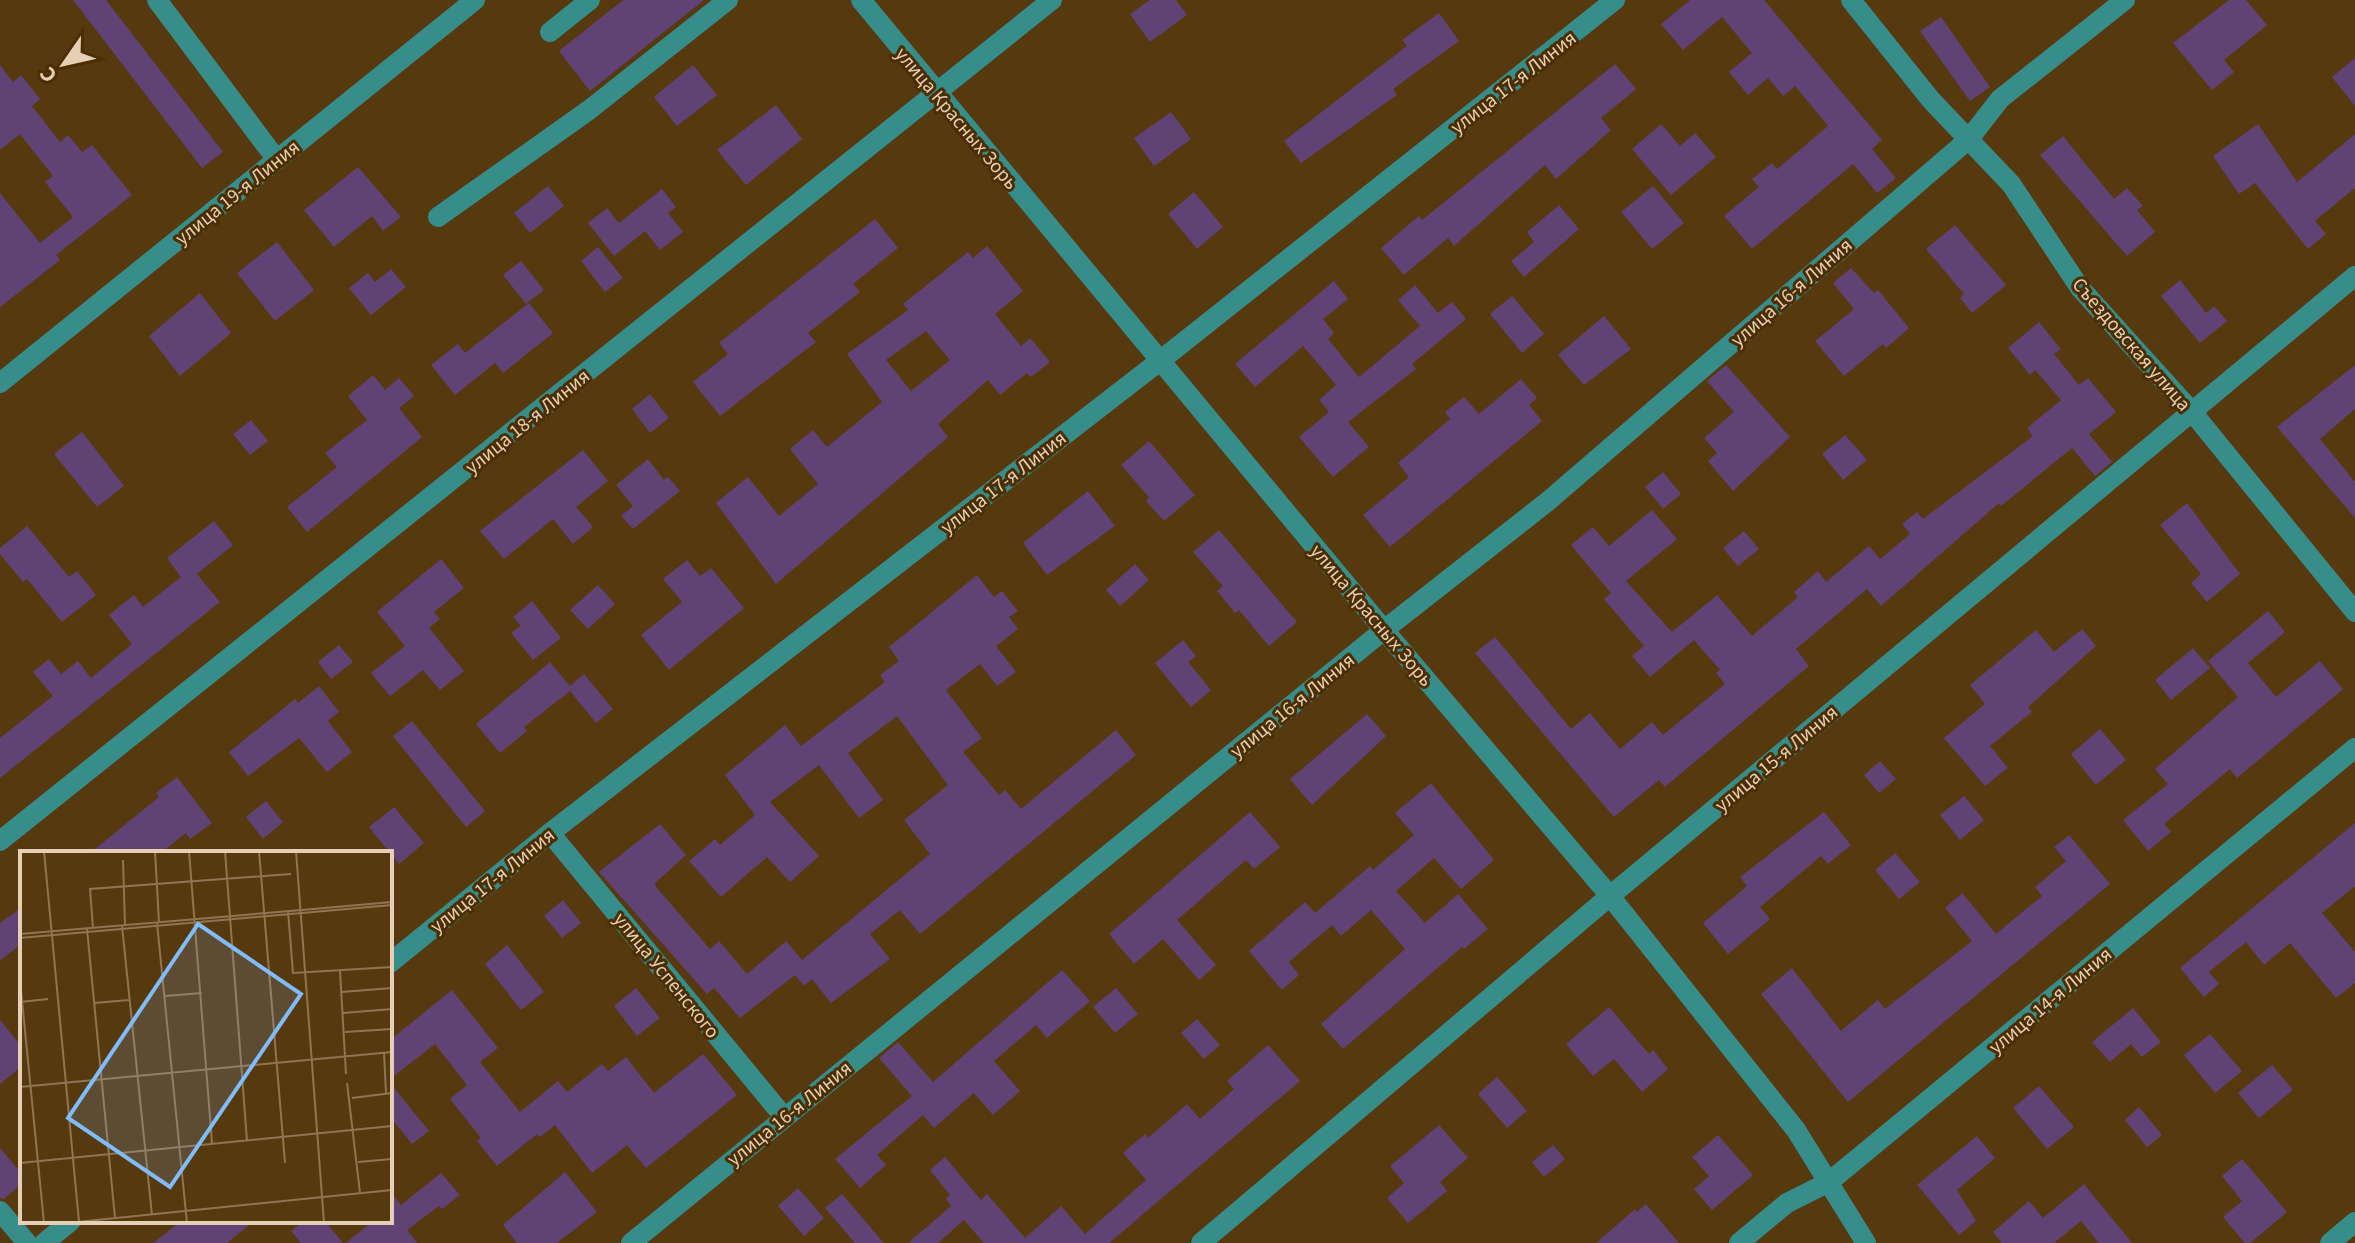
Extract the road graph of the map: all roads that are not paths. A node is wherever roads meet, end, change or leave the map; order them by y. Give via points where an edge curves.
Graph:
1 (157, 0) edge
2 (475, 0) edge
3 (590, 0) edge
4 (728, 0) edge
5 (861, 0) edge
6 (1052, 0) edge
7 (1615, 0) edge
8 (1851, 0) edge
9 (2125, 0) edge
10 (550, 32) dead end
11 (937, 94) junction
12 (1969, 139) junction
13 (277, 160) junction
14 (438, 217) dead end
15 (2355, 276) edge
16 (1161, 360) junction
17 (0, 383) edge
18 (2193, 413) junction
19 (2355, 612) edge
20 (1384, 630) junction
21 (2355, 748) edge
22 (550, 833) junction
23 (0, 841) edge
24 (1610, 896) junction
25 (392, 961) edge
26 (784, 1117) junction
27 (1829, 1182) junction
28 (0, 1211) edge
29 (2355, 1222) edge
30 (69, 1223) edge
31 (27, 1243) edge
32 (44, 1243) edge
33 (631, 1243) edge
34 (1201, 1243) edge
35 (1739, 1243) edge
36 (1866, 1243) edge
37 (2330, 1243) edge

1 - 13 street
2 - 13 street, улица 19-я Линия
3 - 10 street
4 - 14 street via 589,110
5 - 11 street, улица Красных Зорь
6 - 11 street, улица 18-я Линия
7 - 16 street, улица 17-я Линия
8 - 12 street, Съездовская улица
9 - 12 street, улица 16-я Линия via 2000,99
11 - 16 street, улица Красных Зорь
11 - 23 street, улица 18-я Линия
12 - 18 street, Съездовская улица via 2011,184 2080,288
12 - 20 street, улица 16-я Линия via 1547,502
13 - 17 street, улица 19-я Линия
15 - 18 street, улица 15-я Линия
16 - 20 street, улица Красных Зорь
16 - 22 street, улица 17-я Линия
18 - 19 street, Съездовская улица
18 - 24 street, улица 15-я Линия
20 - 24 street, улица Красных Зорь
20 - 26 street, улица 16-я Линия
21 - 27 street, улица 14-я Линия
22 - 25 street, улица 17-я Линия
22 - 26 street, улица Успенского
24 - 27 street, улица Красных Зорь via 1796,1130
24 - 34 street, улица 15-я Линия
26 - 33 street, улица 16-я Линия
27 - 35 street, улица 14-я Линия via 1787,1203
27 - 36 street, улица Красных Зорь
28 - 31 street
29 - 37 street
30 - 32 street

